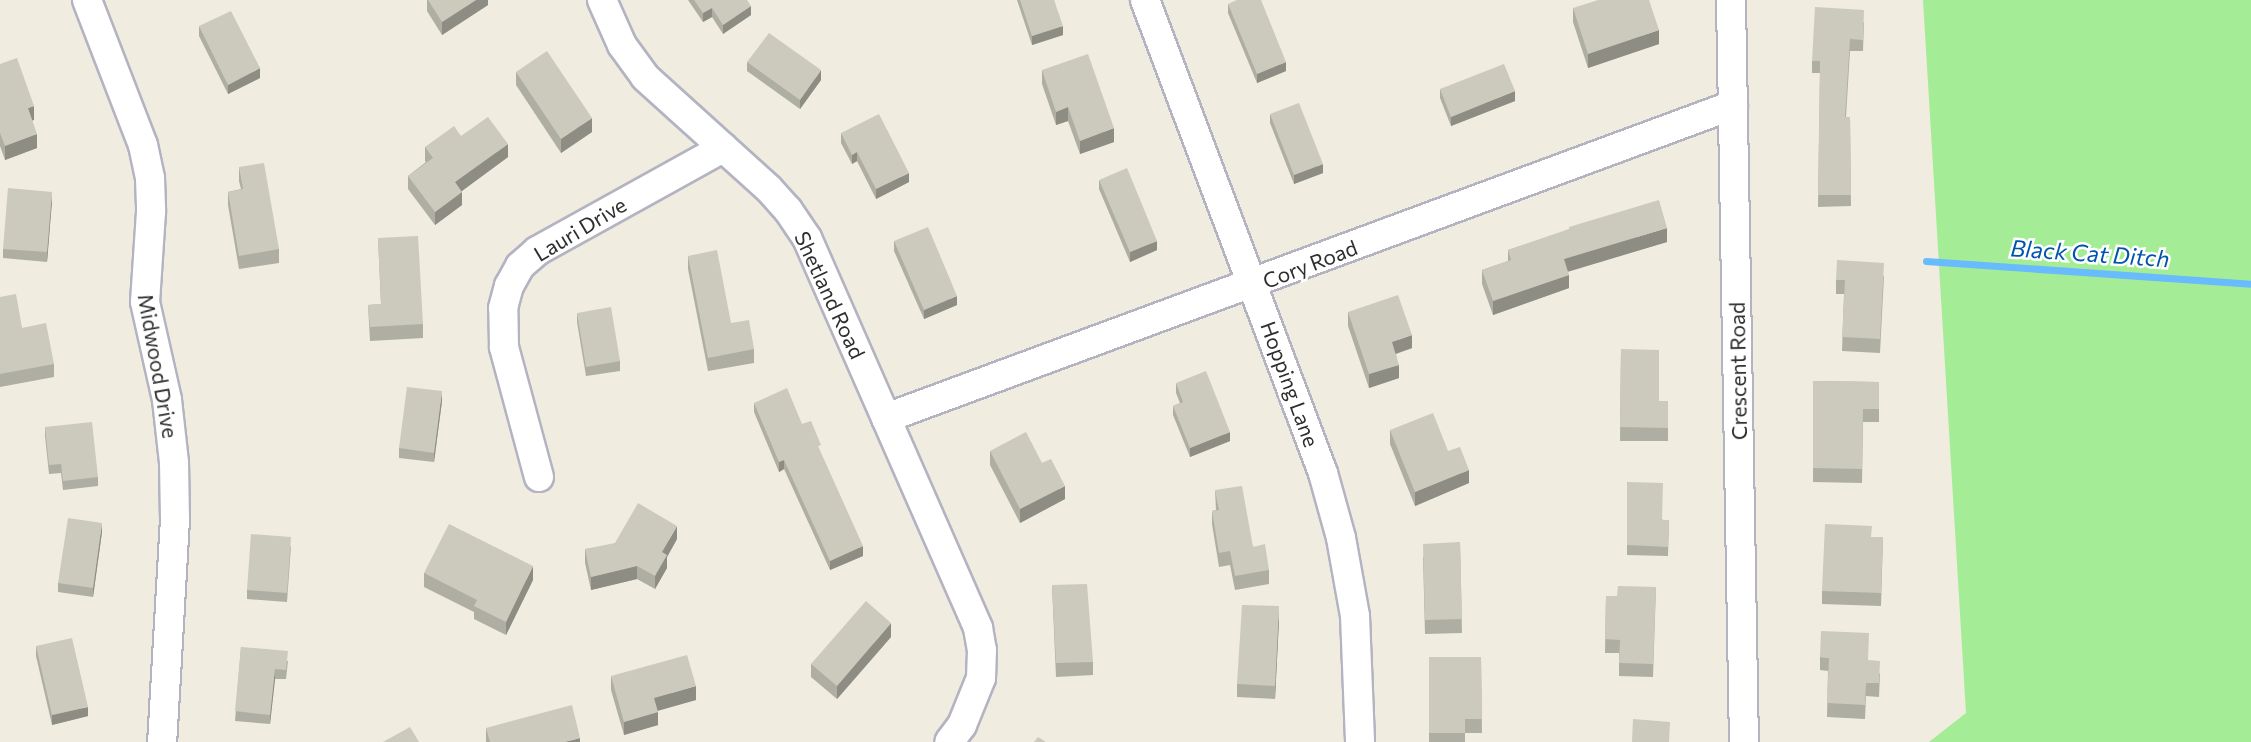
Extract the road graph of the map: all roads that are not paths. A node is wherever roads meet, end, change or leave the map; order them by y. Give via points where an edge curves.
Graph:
1 (87, 0) edge
2 (602, 0) edge
3 (1145, 0) edge
4 (1731, 0) edge
5 (1733, 105) junction
6 (723, 148) junction
7 (1253, 285) junction
8 (886, 418) junction
9 (539, 477) dead end
10 (162, 742) edge
11 (948, 742) edge
12 (1360, 742) edge
13 (1744, 742) edge

1 - 10 street, Midwood Drive via 143,145 150,178 145,302 167,400 174,462
2 - 6 street, Shetland Road via 622,45 645,77
3 - 7 street, Hopping Lane
4 - 5 street, Crescent Road
5 - 7 street, Cory Road
5 - 13 street, Crescent Road
6 - 8 street, Shetland Road via 769,189 807,238
6 - 9 street, Lauri Drive via 537,251 520,266 503,308 505,347
7 - 8 street, Cory Road
7 - 12 street, Hopping Lane via 1323,473 1341,538 1355,616
8 - 11 street, Shetland Road via 978,628 981,678 975,700

